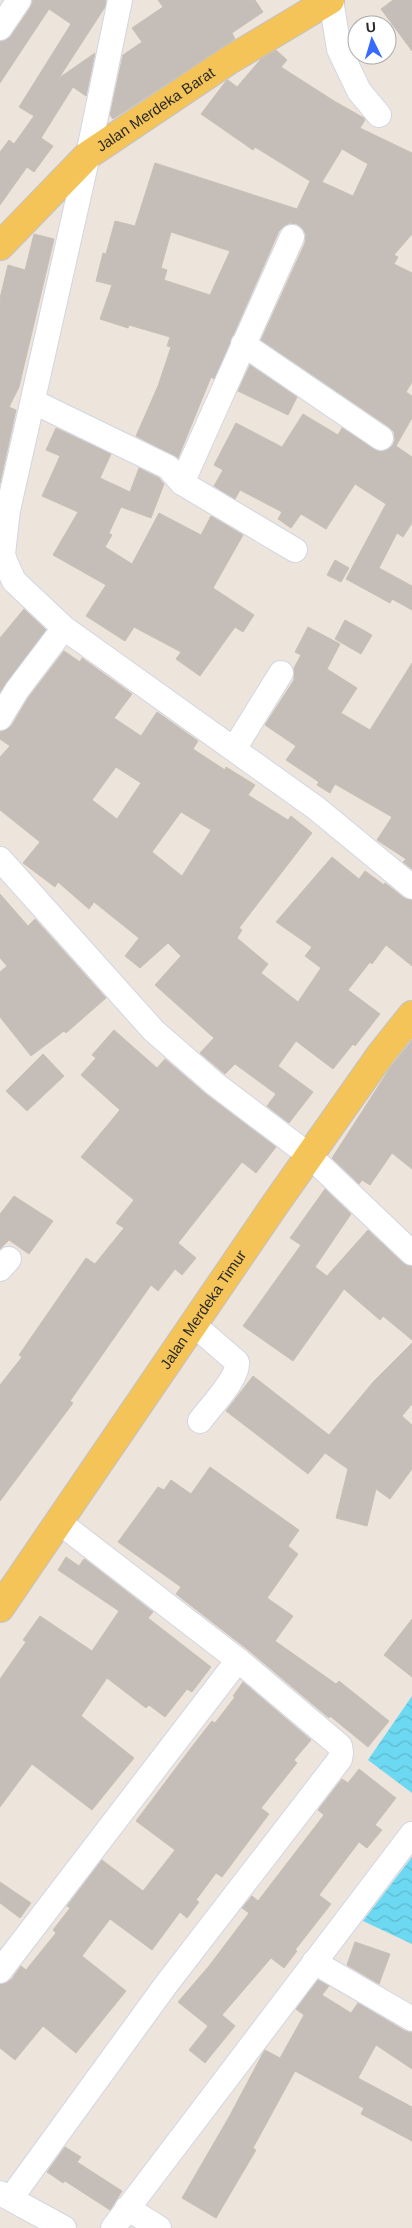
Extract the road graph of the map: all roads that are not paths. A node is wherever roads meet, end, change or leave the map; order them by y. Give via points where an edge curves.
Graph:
1 (19, 0) edge
2 (135, 0) edge
3 (330, 0) edge
4 (118, 7) edge
5 (0, 28) edge
6 (379, 115) dead end
7 (88, 155) junction
8 (292, 236) dead end
9 (0, 246) edge
10 (243, 344) junction
11 (34, 402) junction
12 (381, 438) dead end
13 (182, 483) junction
14 (295, 550) dead end
15 (1, 554) edge
16 (64, 628) junction
17 (281, 673) dead end
18 (0, 718) edge
19 (234, 749) junction
20 (0, 859) edge
21 (412, 887) edge
22 (412, 1014) edge
23 (310, 1156) junction
24 (412, 1253) edge
25 (193, 1324) junction
26 (200, 1421) dead end
27 (59, 1522) junction
28 (0, 1608) edge
29 (238, 1660) junction
30 (412, 1834) edge
31 (314, 1962) junction
32 (0, 1971) edge
33 (412, 2019) edge
34 (5, 2196) edge
35 (127, 2208) junction
36 (64, 2228) edge
37 (113, 2228) edge
38 (159, 2228) edge

1 - 5 street
2 - 4 street
3 - 6 street via 339,49 358,91
3 - 7 main road, Jalan Merdeka Barat via 228,61
4 - 7 street
7 - 9 main road, Jalan Merdeka Barat
7 - 11 street
8 - 10 street
10 - 12 street
10 - 13 street
11 - 13 street via 168,467
11 - 15 street
13 - 14 street
15 - 16 street via 14,581
16 - 18 street
16 - 19 street
17 - 19 street
19 - 21 street via 316,808
20 - 23 street via 154,1031 216,1084
22 - 23 main road, Jalan Merdeka Timur
23 - 24 street
23 - 25 main road, Jalan Merdeka Timur
25 - 26 street via 237,1362 238,1368
25 - 27 main road, Jalan Merdeka Timur
27 - 28 main road, Jalan Merdeka Timur
27 - 29 street
29 - 32 street
29 - 34 street via 340,1746 340,1759
30 - 31 street
31 - 33 street
31 - 35 street
34 - 36 street
35 - 37 street
35 - 38 street

